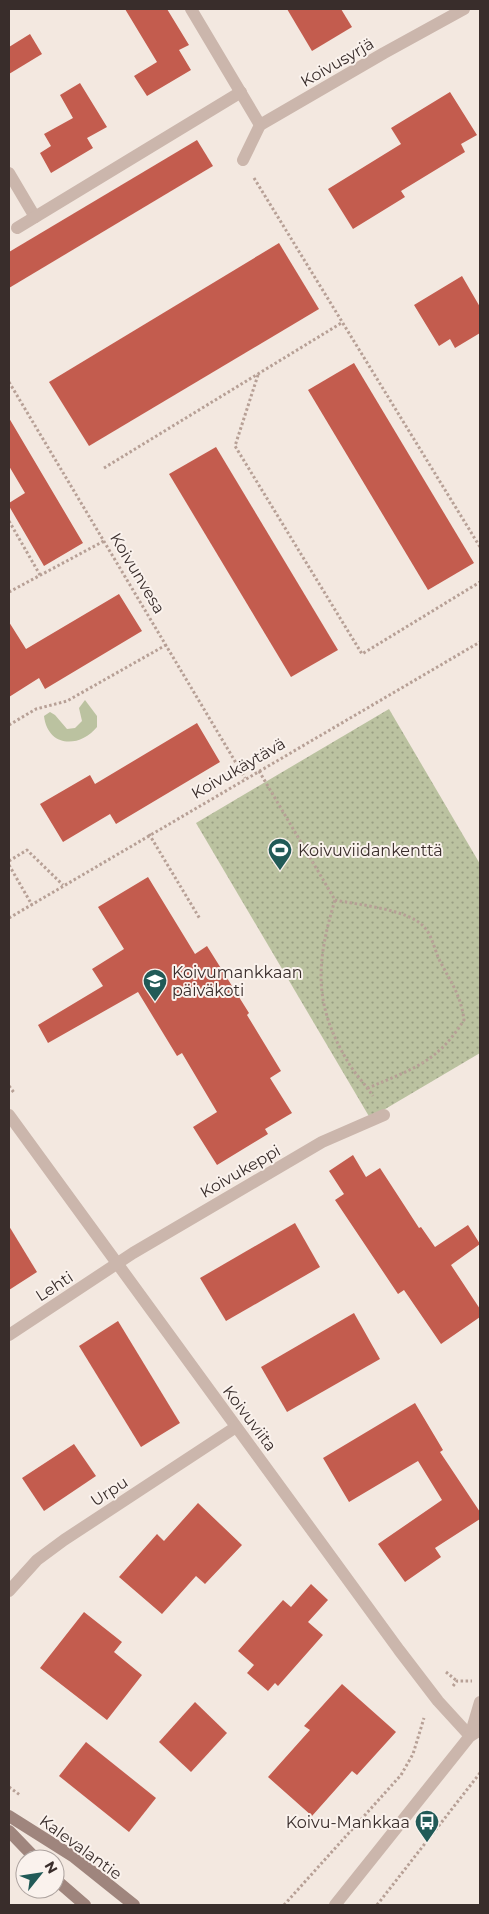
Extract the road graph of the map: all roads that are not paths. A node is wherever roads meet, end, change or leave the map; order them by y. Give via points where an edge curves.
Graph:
1 (191, 9) edge
2 (464, 9) edge
3 (241, 92) junction
4 (260, 125) junction
5 (243, 160) road end
6 (9, 173) edge
7 (35, 217) junction
8 (17, 228) dead end
9 (9, 1115) edge
10 (384, 1115) road end
11 (117, 1264) junction
12 (9, 1335) edge
13 (236, 1428) junction
14 (9, 1591) edge
15 (480, 1702) edge
16 (475, 1733) edge
17 (9, 1816) edge
18 (9, 1831) edge
19 (26, 1849) edge
20 (65, 1887) edge
21 (334, 1903) edge
22 (86, 1905) edge
23 (134, 1905) edge

1 - 3 street
2 - 4 street, Koivusyrjä
3 - 4 street
3 - 7 street
4 - 5 street
6 - 7 street
7 - 8 street
9 - 11 street, Koivuviita
10 - 11 street, Koivukeppi via 322,1142
11 - 12 street, Lehti
11 - 13 street, Koivuviita
13 - 14 street, Urpu via 64,1540 37,1560
13 - 16 street, Koivuviita via 438,1701
15 - 16 street
16 - 21 street
17 - 23 main road, Kalevalantie via 74,1857
18 - 19 main road, Kalevalantie
20 - 22 main road

